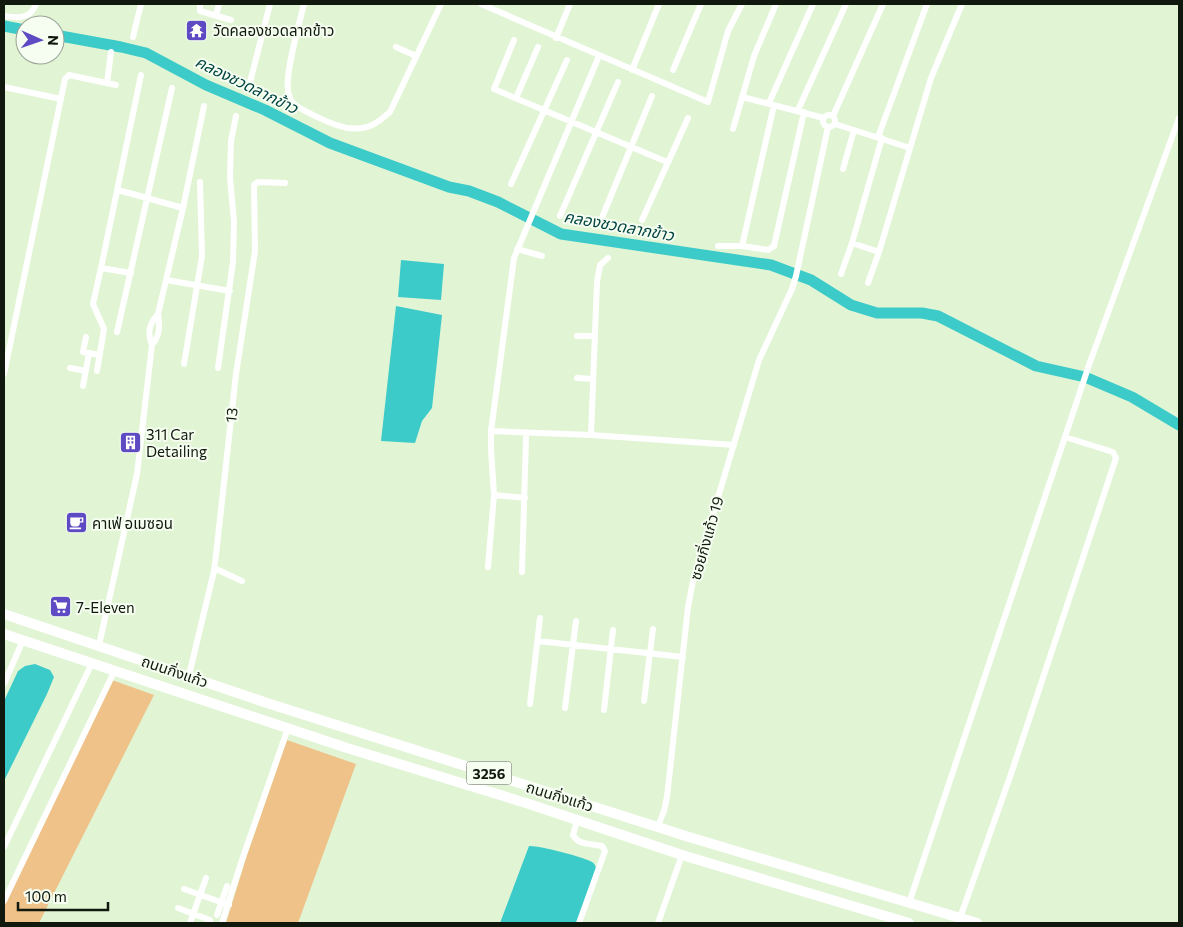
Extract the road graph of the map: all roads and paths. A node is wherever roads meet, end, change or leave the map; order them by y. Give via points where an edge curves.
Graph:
1 (36, 4) edge
2 (141, 4) edge
3 (200, 4) edge
4 (219, 4) edge
5 (270, 4) edge
6 (304, 4) edge
7 (441, 4) edge
8 (485, 4) edge
9 (570, 4) edge
10 (660, 4) edge
11 (701, 4) edge
12 (776, 4) edge
13 (813, 4) edge
14 (846, 4) edge
15 (883, 4) edge
16 (927, 4) edge
17 (962, 4) edge
18 (739, 5) edge
19 (4, 16) edge
20 (216, 16) junction
21 (231, 20) dead end
22 (133, 37) dead end
23 (556, 38) junction
24 (514, 40) dead end
25 (538, 47) dead end
26 (396, 48) dead end
27 (111, 52) dead end
28 (416, 56) junction
29 (599, 56) junction
30 (567, 60) dead end
31 (632, 70) junction
32 (673, 70) dead end
33 (141, 75) dead end
34 (618, 82) dead end
35 (107, 83) junction
36 (116, 84) dead end
37 (4, 87) edge
38 (172, 88) dead end
39 (248, 90) dead end
40 (652, 96) dead end
41 (742, 97) junction
42 (516, 98) junction
43 (61, 100) junction
44 (772, 104) junction
45 (204, 106) dead end
46 (546, 111) junction
47 (801, 111) junction
48 (236, 116) dead end
49 (833, 116) junction
50 (688, 118) dead end
51 (824, 118) junction
52 (1179, 118) edge
53 (572, 122) junction
54 (835, 124) junction
55 (828, 127) junction
56 (733, 129) dead end
57 (854, 130) junction
58 (596, 132) junction
59 (880, 137) junction
60 (631, 147) junction
61 (910, 148) junction
62 (667, 162) junction
63 (843, 169) dead end
64 (200, 182) dead end
65 (285, 183) dead end
66 (511, 184) dead end
67 (118, 190) junction
68 (148, 198) junction
69 (183, 208) junction
70 (560, 216) dead end
71 (601, 220) dead end
72 (642, 220) dead end
73 (852, 243) junction
74 (718, 246) dead end
75 (742, 246) junction
76 (517, 249) junction
77 (880, 252) junction
78 (542, 256) dead end
79 (608, 258) dead end
80 (100, 268) junction
81 (131, 273) junction
82 (842, 274) dead end
83 (166, 280) junction
84 (868, 283) dead end
85 (197, 286) junction
86 (230, 291) junction
87 (158, 314) junction
88 (117, 332) dead end
89 (577, 336) dead end
90 (595, 336) junction
91 (86, 337) dead end
92 (152, 346) junction
93 (89, 353) junction
94 (100, 355) junction
95 (184, 364) dead end
96 (70, 368) dead end
97 (218, 368) dead end
98 (86, 371) junction
99 (98, 372) dead end
100 (4, 374) edge
101 (577, 378) dead end
102 (593, 379) junction
103 (83, 386) dead end
104 (491, 431) junction
105 (591, 435) junction
106 (526, 437) dead end
107 (1065, 437) junction
108 (734, 445) junction
109 (494, 495) junction
110 (525, 498) junction
111 (488, 567) dead end
112 (214, 568) junction
113 (522, 572) dead end
114 (242, 581) dead end
115 (4, 614) edge
116 (540, 618) dead end
117 (576, 620) dead end
118 (653, 629) dead end
119 (613, 630) dead end
120 (4, 634) edge
121 (23, 640) junction
122 (538, 642) junction
123 (99, 645) junction
124 (572, 646) junction
125 (610, 650) junction
126 (650, 654) junction
127 (682, 657) junction
128 (92, 663) junction
129 (115, 670) junction
130 (189, 675) junction
131 (4, 684) edge
132 (644, 701) dead end
133 (530, 704) dead end
134 (565, 708) dead end
135 (604, 710) dead end
136 (288, 728) junction
137 (577, 820) junction
138 (658, 826) junction
139 (4, 847) edge
140 (682, 855) junction
141 (206, 878) dead end
142 (227, 886) dead end
143 (184, 889) dead end
144 (201, 895) junction
145 (4, 901) edge
146 (222, 902) junction
147 (909, 904) junction
148 (229, 905) junction
149 (178, 908) dead end
150 (194, 914) junction
151 (217, 916) dead end
152 (960, 918) junction
153 (190, 923) edge
154 (210, 923) edge
155 (222, 923) edge
156 (579, 923) edge
157 (658, 923) edge
158 (909, 923) edge
159 (977, 923) edge

1 - 19 street via 28,16
2 - 22 street
3 - 20 street via 200,11
4 - 20 street
5 - 39 street
6 - 28 street via 288,86 290,99 303,110 340,126 353,128 374,124 390,112
7 - 28 street
8 - 23 street
9 - 23 street
10 - 31 street
11 - 32 street
12 - 41 street via 754,56
13 - 44 street
14 - 47 street
15 - 49 street
16 - 59 street
17 - 61 street via 932,78
18 - 31 street via 708,102
20 - 21 street
23 - 29 street
24 - 42 street via 494,89
25 - 42 street
26 - 28 street
27 - 35 street
29 - 31 street
29 - 53 street
30 - 46 street
33 - 67 street
34 - 58 street
35 - 36 street
35 - 43 street via 69,75 65,79
37 - 43 street
38 - 68 street
40 - 60 street
41 - 44 street
41 - 56 street
42 - 46 street
43 - 100 street
44 - 47 street
44 - 75 street
45 - 69 street
46 - 53 street
46 - 66 street
47 - 51 street
47 - 75 street via 774,246 768,250
48 - 86 street via 231,141 234,248
49 - 51 street via 829,114
49 - 54 street
50 - 62 street
51 - 55 street via 823,122
52 - 107 street
53 - 58 street
53 - 76 street
54 - 55 street
54 - 57 street
55 - 108 street, ซอยกิ่งแก้ว 19 via 796,276 759,360
57 - 59 street
57 - 63 street
58 - 60 street
58 - 70 street
59 - 61 street
59 - 73 street
60 - 62 street
60 - 71 street
61 - 77 street
62 - 72 street
64 - 85 street via 202,256
65 - 112 street, 13 via 266,181 254,185 255,251 236,374
67 - 68 street
67 - 80 street
68 - 69 street
68 - 81 street
69 - 83 street
73 - 77 street
73 - 82 street
74 - 75 street
76 - 78 street
76 - 104 street
77 - 84 street
79 - 90 street via 599,269
80 - 81 street
80 - 94 street via 93,304 104,329
81 - 88 street
83 - 85 street
83 - 87 street
85 - 86 street
85 - 95 street
86 - 97 street
87 - 92 street via 158,337
87 - 92 street via 149,329
89 - 90 street
90 - 102 street
91 - 93 street via 84,352
92 - 123 street via 137,474
93 - 94 street
93 - 98 street
94 - 99 street
96 - 98 street
98 - 103 street
101 - 102 street
102 - 105 street
104 - 105 street
104 - 109 street
105 - 108 street
106 - 110 street
107 - 147 street
107 - 152 street via 1114,452 1116,458
108 - 127 street, ซอยกิ่งแก้ว 19 via 693,581
109 - 110 street
109 - 111 street
110 - 113 street
112 - 114 street
112 - 130 street, 13
115 - 123 main road, ถนนกิ่งแก้ว / 3256
116 - 122 street
117 - 124 street
118 - 126 street
119 - 125 street
120 - 121 main road, ถนนกิ่งแก้ว / 3256
121 - 128 main road, ถนนกิ่งแก้ว / 3256
121 - 131 street
122 - 124 street
122 - 133 street
123 - 130 main road, ถนนกิ่งแก้ว / 3256
124 - 125 street
124 - 134 street
125 - 126 street
125 - 135 street
126 - 127 street
126 - 132 street
127 - 138 street, ซอยกิ่งแก้ว 19 via 668,797
128 - 129 main road, ถนนกิ่งแก้ว / 3256
128 - 139 street
129 - 136 main road, ถนนกิ่งแก้ว / 3256
129 - 145 street
130 - 138 main road, ถนนกิ่งแก้ว / 3256
136 - 137 main road, ถนนกิ่งแก้ว / 3256
136 - 148 street
137 - 140 main road, ถนนกิ่งแก้ว / 3256
137 - 156 street via 573,835 576,840 602,846 605,851
138 - 147 main road, ถนนกิ่งแก้ว / 3256
140 - 157 street
140 - 158 main road, ถนนกิ่งแก้ว / 3256
141 - 144 street
142 - 146 street
143 - 144 street
144 - 146 street
144 - 150 street
146 - 148 street
146 - 151 street
147 - 152 main road, ถนนกิ่งแก้ว / 3256
148 - 155 street
149 - 150 street
150 - 153 street
150 - 154 street via 210,920
152 - 159 main road, ถนนกิ่งแก้ว / 3256

